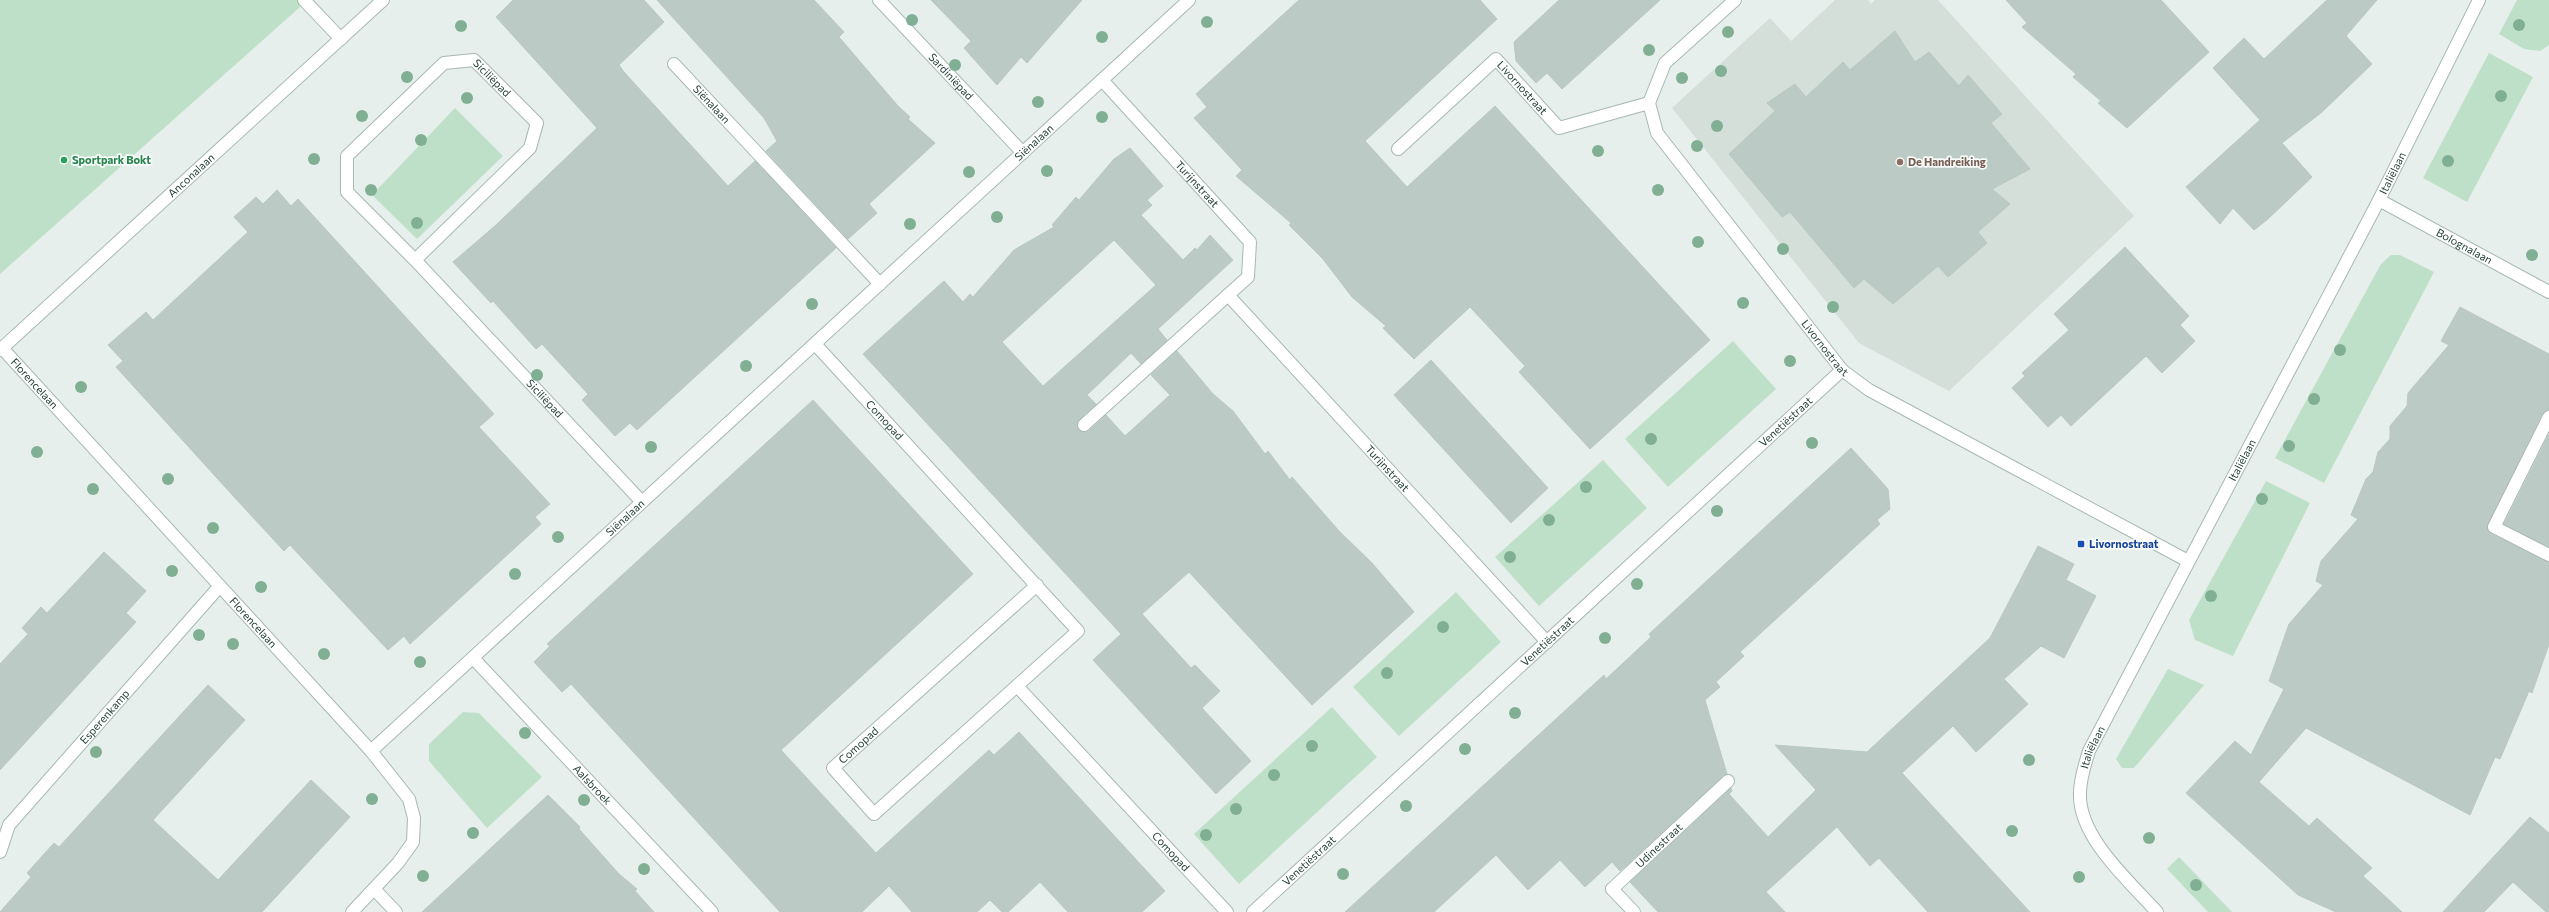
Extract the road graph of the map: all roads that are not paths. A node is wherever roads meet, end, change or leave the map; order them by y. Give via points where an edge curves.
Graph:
1 (304, 0) edge
2 (383, 0) edge
3 (879, 0) edge
4 (1189, 0) edge
5 (1735, 0) edge
6 (2479, 0) edge
7 (341, 39) junction
8 (674, 64) dead end
9 (1102, 80) junction
10 (1650, 103) junction
11 (1398, 149) dead end
12 (1023, 153) junction
13 (2379, 200) junction
14 (415, 260) junction
15 (880, 284) junction
16 (2549, 292) edge
17 (1228, 294) junction
18 (815, 344) junction
19 (1, 349) edge
20 (1842, 370) junction
21 (2549, 417) edge
22 (1084, 425) dead end
23 (642, 502) junction
24 (2549, 555) edge
25 (2188, 561) junction
26 (1037, 585) junction
27 (219, 587) junction
28 (1547, 642) junction
29 (472, 658) junction
30 (1017, 686) junction
31 (371, 752) junction
32 (1728, 781) dead end
33 (0, 852) edge
34 (374, 888) junction
35 (352, 912) edge
36 (396, 912) edge
37 (712, 912) edge
38 (1227, 912) edge
39 (1253, 912) edge
40 (1634, 912) edge
41 (2157, 912) edge

1 - 7 street
2 - 7 street, Anconalaan
3 - 12 street, Sardiniëpad
4 - 9 street, Siënalaan
5 - 10 street via 1665,64
6 - 13 street, Italiëlaan
7 - 19 street, Anconalaan
8 - 15 street, Siënalaan
9 - 12 street, Siënalaan
9 - 17 street, Turijnstraat via 1250,242 1248,277
10 - 11 street, Livornostraat via 1559,128 1496,59
10 - 20 street, Livornostraat via 1657,133
12 - 15 street, Siënalaan
13 - 16 street, Bolognalaan
13 - 25 street, Italiëlaan
14 - 14 street, Siciliëpad via 530,148 537,123 474,60 444,63 346,156 347,192
14 - 23 street, Siciliëpad
15 - 18 street, Siënalaan
17 - 22 street, Turijnstraat
17 - 28 street, Turijnstraat
18 - 23 street, Siënalaan
18 - 26 street, Comopad
19 - 27 street, Florencelaan
20 - 25 street, Livornostraat via 1869,390
20 - 28 street, Venetiëstraat
21 - 24 street via 2494,527
23 - 29 street, Siënalaan
25 - 41 street, Italiëlaan via 2089,751 2082,774 2080,795 2088,828 2099,846
26 - 30 street, Comopad via 1078,631
26 - 30 street, Comopad via 833,768 874,814
27 - 31 street, Florencelaan
27 - 33 street, Esperenkamp via 9,825
28 - 39 street, Venetiëstraat
29 - 31 street, Siënalaan
29 - 37 street, Aalsbroek
30 - 38 street, Comopad
31 - 34 street, Florencelaan via 409,799 414,818 412,842 398,863
32 - 40 street, Udinestraat via 1612,889
34 - 35 street, Florencelaan
34 - 36 street

